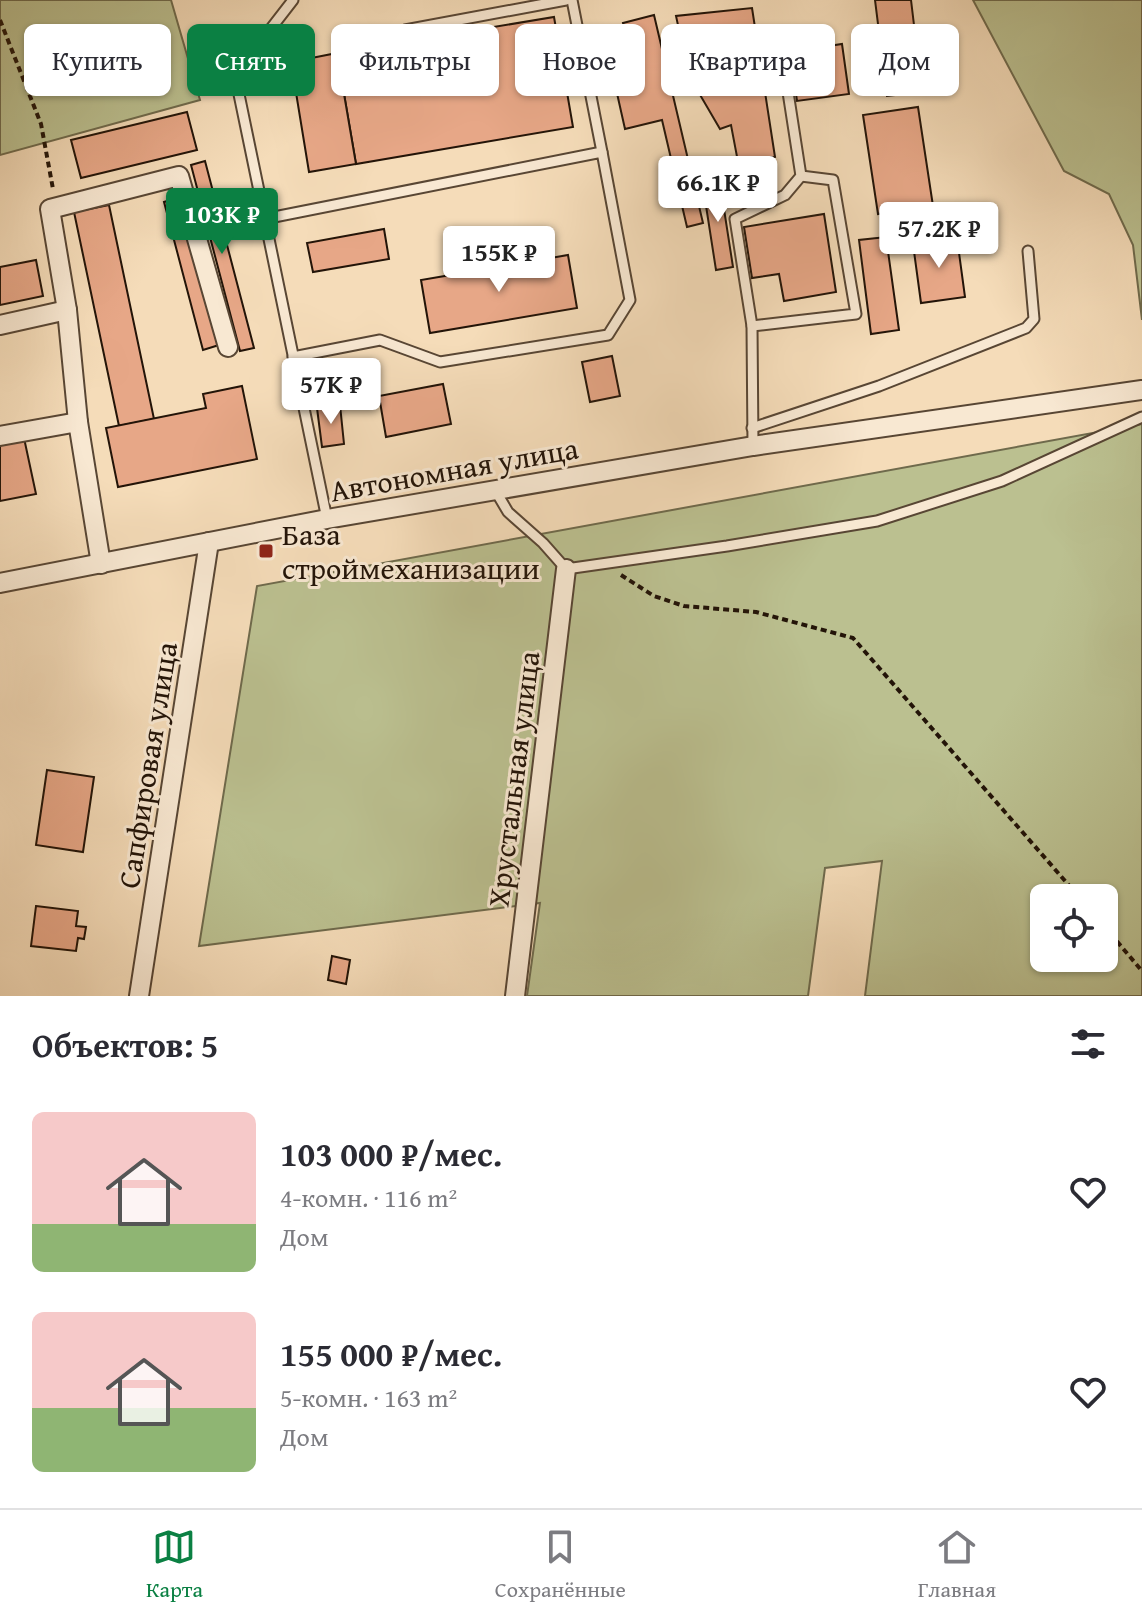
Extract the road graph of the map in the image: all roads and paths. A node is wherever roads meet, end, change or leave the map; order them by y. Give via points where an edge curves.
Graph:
1 (293, 0) edge
2 (569, 0) edge
3 (0, 20) edge
4 (438, 24) edge
5 (789, 96) edge
6 (602, 152) junction
7 (801, 176) junction
8 (50, 209) junction
9 (264, 219) junction
10 (1028, 251) dead end
11 (67, 310) junction
12 (0, 325) edge
13 (752, 326) junction
14 (228, 347) dead end
15 (293, 357) junction
16 (1142, 390) edge
17 (1142, 417) edge
18 (78, 422) junction
19 (0, 436) edge
20 (752, 437) junction
21 (495, 490) junction
22 (327, 519) junction
23 (209, 542) junction
24 (606, 563) junction
25 (101, 564) junction
26 (566, 569) junction
27 (0, 583) edge
28 (1068, 884) edge
29 (1118, 943) edge
30 (1142, 971) edge
31 (139, 996) edge
32 (515, 996) edge

1 - 9 lane via 235,75
2 - 4 lane
2 - 6 lane
3 - 8 path via 41,124 53,186
5 - 7 lane
6 - 9 lane
6 - 15 lane via 630,300 608,335 440,362 380,340
7 - 13 lane via 785,195 735,219
7 - 13 lane via 833,180 856,314
8 - 11 street
8 - 14 street via 179,176
9 - 15 lane
10 - 20 lane via 1034,319 1026,328
11 - 12 street
11 - 18 street
13 - 20 lane
15 - 22 lane
16 - 20 street, Автономная улица via 777,443
17 - 24 lane via 1002,481 877,521
18 - 19 street
18 - 25 street
20 - 21 street, Автономная улица
21 - 22 street, Автономная улица
21 - 26 lane via 508,512
22 - 23 street, Автономная улица
23 - 25 street, Автономная улица
23 - 31 street, Сапфировая улица
24 - 26 lane
24 - 28 path via 654,596 684,606 756,612 853,638
25 - 27 street, Автономная улица
26 - 32 street, Хрустальная улица
29 - 30 path

